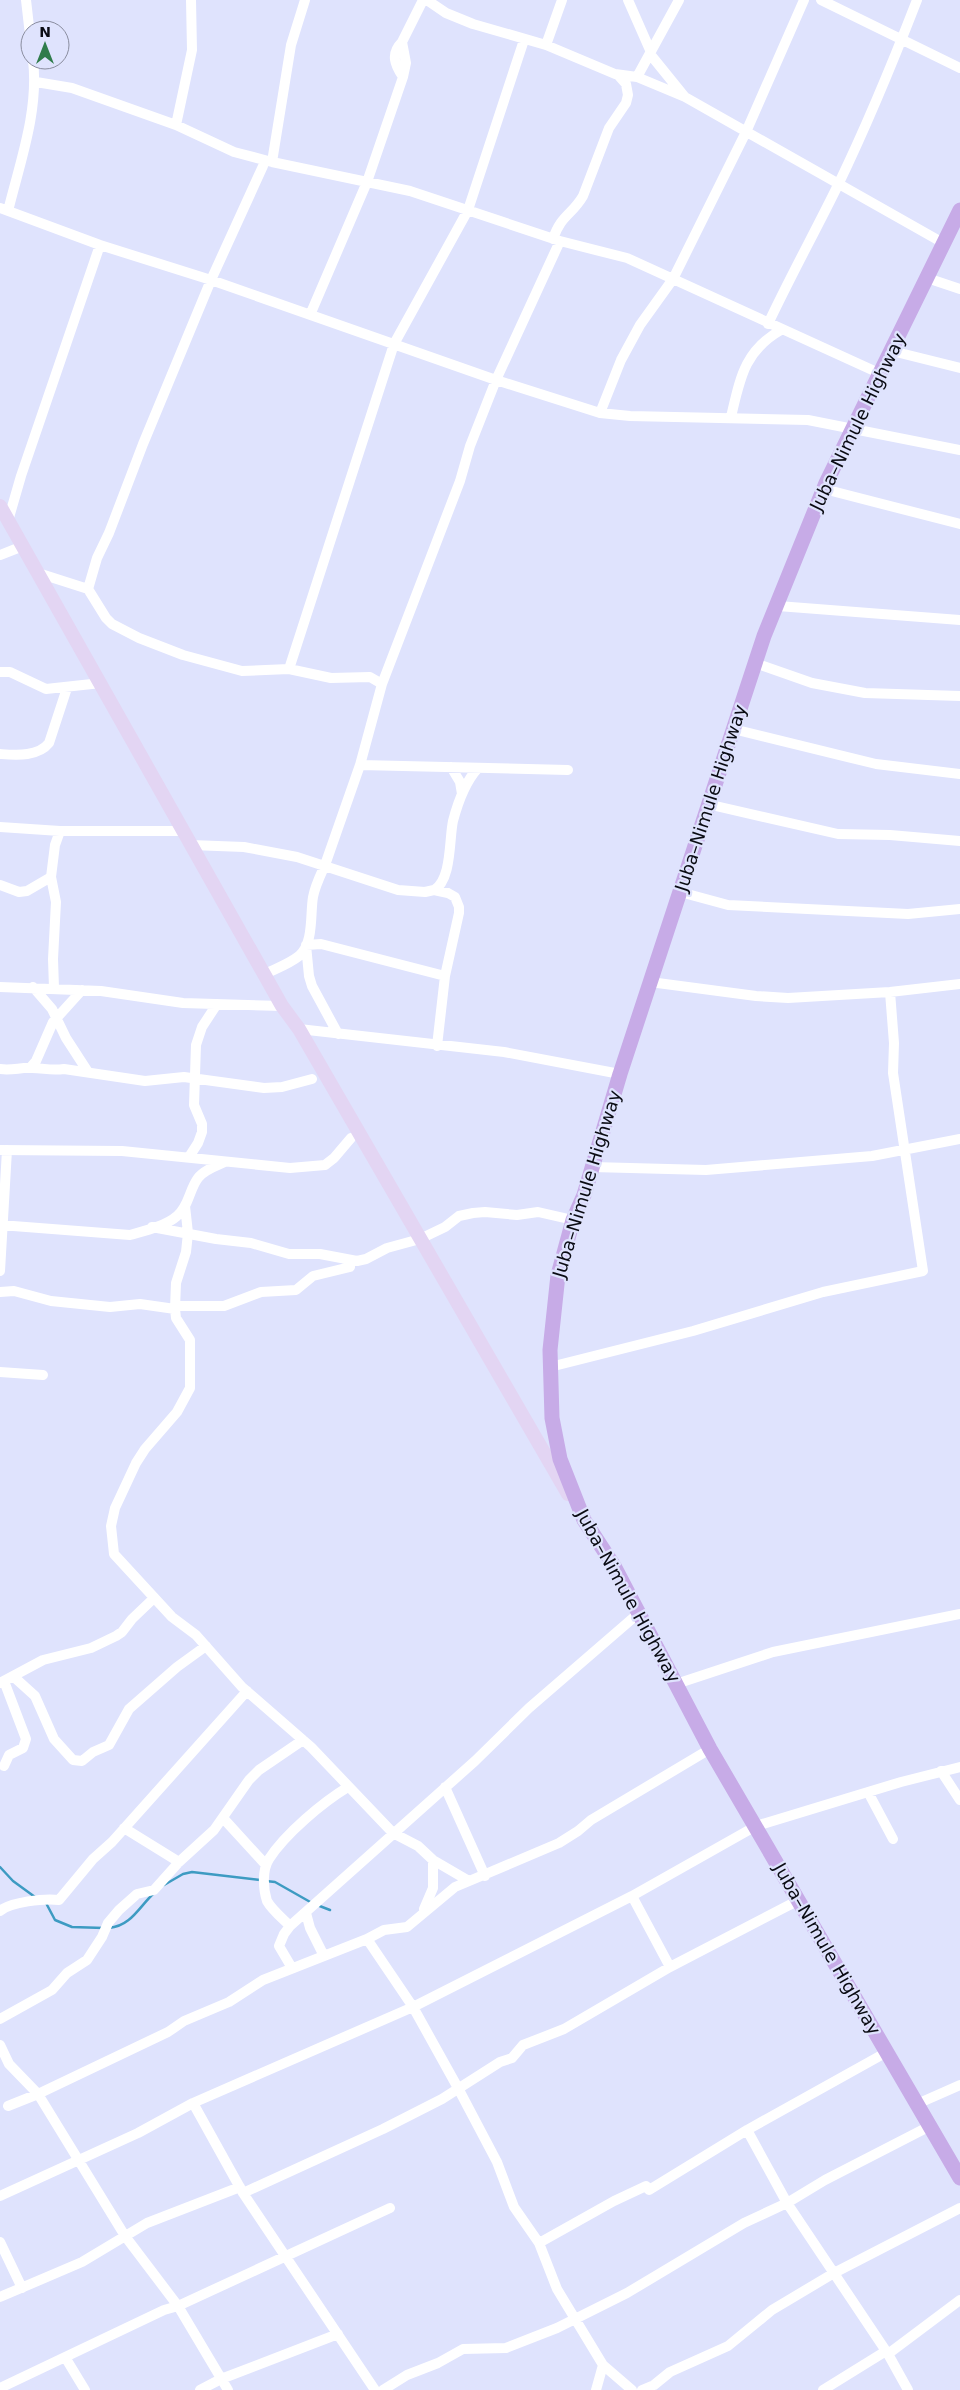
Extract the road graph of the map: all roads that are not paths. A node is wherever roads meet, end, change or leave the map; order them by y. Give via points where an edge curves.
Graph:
1 (26, 0) edge
2 (191, 0) edge
3 (306, 0) edge
4 (423, 0) edge
5 (427, 0) edge
6 (562, 0) edge
7 (628, 0) edge
8 (679, 0) edge
9 (804, 0) edge
10 (821, 0) edge
11 (917, 0) edge
12 (28, 20) edge
13 (524, 40) junction
14 (902, 40) junction
15 (546, 45) junction
16 (650, 52) junction
17 (960, 68) edge
18 (34, 70) edge
19 (618, 75) junction
20 (637, 77) junction
21 (36, 82) junction
22 (685, 97) junction
23 (176, 125) junction
24 (746, 132) junction
25 (267, 164) junction
26 (366, 182) junction
27 (838, 185) junction
28 (4, 210) edge
29 (468, 210) junction
30 (960, 210) edge
31 (556, 240) junction
32 (945, 244) junction
33 (100, 245) junction
34 (927, 278) junction
35 (673, 279) junction
36 (211, 280) junction
37 (960, 289) edge
38 (310, 314) junction
39 (768, 324) junction
40 (781, 330) junction
41 (394, 344) junction
42 (892, 351) junction
43 (960, 368) edge
44 (881, 374) junction
45 (496, 380) junction
46 (600, 412) junction
47 (731, 417) junction
48 (853, 428) junction
49 (960, 450) edge
50 (824, 489) junction
51 (0, 506) edge
52 (8, 521) junction
53 (960, 524) edge
54 (22, 546) junction
55 (0, 555) edge
56 (38, 573) junction
57 (88, 589) junction
58 (778, 606) junction
59 (960, 620) edge
60 (755, 663) junction
61 (289, 669) junction
62 (0, 672) edge
63 (100, 683) junction
64 (382, 684) junction
65 (67, 688) junction
66 (960, 696) edge
67 (733, 729) junction
68 (0, 754) edge
69 (360, 765) junction
70 (451, 767) junction
71 (478, 768) junction
72 (568, 770) dead end
73 (960, 774) edge
74 (462, 795) junction
75 (707, 804) junction
76 (0, 827) edge
77 (60, 830) junction
78 (183, 831) junction
79 (960, 841) edge
80 (191, 845) junction
81 (325, 865) junction
82 (446, 868) junction
83 (51, 877) junction
84 (0, 885) edge
85 (434, 890) junction
86 (680, 892) junction
87 (455, 898) junction
88 (960, 909) edge
89 (306, 945) junction
90 (265, 974) junction
91 (445, 976) junction
92 (650, 982) junction
93 (960, 984) edge
94 (0, 987) edge
95 (33, 987) junction
96 (54, 988) junction
97 (82, 990) junction
98 (890, 992) junction
99 (217, 1004) junction
100 (282, 1006) junction
101 (56, 1018) junction
102 (299, 1029) junction
103 (338, 1034) junction
104 (437, 1046) junction
105 (30, 1068) junction
106 (0, 1069) edge
107 (88, 1072) junction
108 (620, 1074) junction
109 (196, 1079) junction
110 (312, 1079) dead end
111 (351, 1138) dead end
112 (960, 1139) edge
113 (905, 1149) junction
114 (3, 1150) edge
115 (188, 1157) junction
116 (226, 1162) junction
117 (592, 1167) junction
118 (185, 1206) junction
119 (573, 1220) junction
120 (2, 1225) edge
121 (152, 1227) junction
122 (188, 1233) junction
123 (420, 1239) junction
124 (350, 1267) dead end
125 (0, 1271) edge
126 (0, 1292) edge
127 (175, 1307) junction
128 (550, 1367) junction
129 (0, 1372) edge
130 (42, 1375) dead end
131 (584, 1520) junction
132 (154, 1598) junction
133 (640, 1612) dead end
134 (960, 1614) edge
135 (206, 1646) junction
136 (14, 1676) junction
137 (2, 1682) edge
138 (676, 1684) junction
139 (247, 1691) junction
140 (303, 1740) junction
141 (710, 1749) junction
142 (4, 1766) dead end
143 (960, 1767) edge
144 (941, 1771) junction
145 (348, 1787) junction
146 (445, 1787) junction
147 (868, 1792) junction
148 (960, 1800) edge
149 (223, 1818) junction
150 (756, 1826) junction
151 (124, 1828) junction
152 (393, 1833) junction
153 (893, 1839) dead end
154 (433, 1860) junction
155 (179, 1862) junction
156 (266, 1865) junction
157 (485, 1876) junction
158 (470, 1881) junction
159 (632, 1896) junction
160 (799, 1900) junction
161 (0, 1911) edge
162 (306, 1913) junction
163 (422, 1915) junction
164 (290, 1926) junction
165 (367, 1939) junction
166 (324, 1956) junction
167 (670, 1966) junction
168 (292, 1968) junction
169 (413, 2007) junction
170 (0, 2019) edge
171 (0, 2045) edge
172 (888, 2052) junction
173 (960, 2085) edge
174 (458, 2088) junction
175 (38, 2094) junction
176 (193, 2103) junction
177 (917, 2104) junction
178 (8, 2106) dead end
179 (930, 2126) junction
180 (747, 2130) junction
181 (78, 2161) junction
182 (960, 2178) edge
183 (241, 2190) junction
184 (0, 2196) edge
185 (787, 2203) junction
186 (390, 2208) dead end
187 (960, 2208) edge
188 (124, 2236) junction
189 (0, 2242) edge
190 (540, 2243) junction
191 (286, 2256) junction
192 (834, 2273) junction
193 (22, 2288) junction
194 (0, 2297) edge
195 (960, 2300) edge
196 (178, 2306) junction
197 (576, 2319) junction
198 (338, 2334) junction
199 (887, 2352) junction
200 (65, 2357) junction
201 (603, 2365) junction
202 (221, 2379) junction
203 (0, 2388) edge
204 (86, 2390) edge
205 (200, 2390) edge
206 (228, 2390) edge
207 (375, 2390) edge
208 (383, 2390) edge
209 (596, 2390) edge
210 (632, 2390) edge
211 (642, 2390) edge
212 (823, 2390) edge
213 (908, 2390) edge

1 - 12 street
2 - 23 street via 192,50
3 - 25 street via 291,45
4 - 26 street via 402,42 406,63 403,78
5 - 13 street via 446,13
6 - 15 street
7 - 16 street
8 - 16 street
9 - 24 street
10 - 14 street
11 - 14 street
13 - 15 street
13 - 29 street
14 - 17 street
14 - 27 street
15 - 19 street
16 - 20 street
16 - 22 street
18 - 21 street
19 - 20 street
19 - 31 street via 626,84 626,104 609,128 584,196 558,224
20 - 22 street
21 - 23 street via 72,88
21 - 28 street via 29,128
22 - 24 street
23 - 25 street
24 - 27 street
24 - 35 street
25 - 26 street
25 - 36 street
26 - 29 street via 410,191
26 - 38 street
27 - 32 street
27 - 39 street
28 - 33 street
29 - 31 street
29 - 41 street
30 - 32 main road, Juba–Nimule Highway
31 - 35 street via 627,258
31 - 45 street
32 - 34 main road, Juba–Nimule Highway
33 - 36 street
33 - 52 street
34 - 37 street
34 - 42 main road, Juba–Nimule Highway
35 - 39 street
35 - 46 street via 640,325
36 - 38 street
36 - 57 street via 110,533 97,558
38 - 41 street
39 - 40 street
40 - 44 street
40 - 47 street via 745,364
41 - 45 street
41 - 61 street
42 - 43 street
42 - 44 main road, Juba–Nimule Highway
44 - 48 main road, Juba–Nimule Highway
45 - 46 street
45 - 64 street
46 - 47 street via 630,416
47 - 48 street via 808,420
48 - 49 street
48 - 50 main road, Juba–Nimule Highway
50 - 53 street
50 - 58 main road, Juba–Nimule Highway
51 - 52 main road
52 - 54 main road
54 - 55 street
54 - 56 main road
56 - 57 street
56 - 63 main road
57 - 61 street via 106,618 139,638 183,655 242,671
58 - 59 street
58 - 60 main road, Juba–Nimule Highway
60 - 66 street via 812,683 865,693
60 - 67 main road, Juba–Nimule Highway
61 - 64 street via 331,678 370,677
62 - 65 street via 10,672 46,689
63 - 65 street
63 - 78 main road
64 - 69 street
65 - 68 street via 45,748 31,754
67 - 73 street via 876,764
67 - 75 main road, Juba–Nimule Highway
69 - 70 street
69 - 81 street
70 - 71 street
70 - 74 street via 460,782
71 - 72 street
71 - 74 street
74 - 82 street via 454,819
75 - 79 street via 838,834
75 - 86 main road, Juba–Nimule Highway
76 - 77 street
77 - 78 street
77 - 83 street
78 - 80 main road
80 - 81 street via 244,847
80 - 90 main road
81 - 85 street via 398,890
81 - 89 street via 313,898
82 - 85 street via 443,881
82 - 87 street
83 - 84 street via 27,891 19,892
83 - 96 street via 56,902 52,959
85 - 87 street
86 - 88 street via 728,905 908,914
86 - 92 main road, Juba–Nimule Highway
87 - 91 street via 460,913
89 - 90 street via 298,957
89 - 91 street via 321,944
89 - 103 street via 312,986
90 - 100 main road
91 - 104 street
92 - 98 street via 788,998
92 - 108 main road, Juba–Nimule Highway
93 - 98 street
94 - 95 street
95 - 96 street
95 - 101 street via 43,996
96 - 97 street
97 - 99 street
97 - 101 street
98 - 113 street via 893,1073
99 - 100 street
99 - 109 street via 202,1027 196,1044
100 - 102 main road
101 - 105 street
101 - 107 street
102 - 103 street
102 - 123 main road
103 - 104 street
104 - 108 street via 504,1052
105 - 106 street via 16,1071
105 - 107 street
107 - 109 street via 145,1081
108 - 117 main road, Juba–Nimule Highway
109 - 110 street via 264,1088
109 - 115 street via 194,1106 202,1132
111 - 116 street via 334,1158 319,1166 290,1168
112 - 113 street
113 - 117 street via 872,1156 706,1170
113 - 128 street via 923,1271 824,1292 693,1331
114 - 115 street via 113,1151
114 - 120 street
115 - 116 street
116 - 118 street via 198,1178
117 - 119 main road, Juba–Nimule Highway
118 - 121 street via 170,1221
118 - 122 street
119 - 123 street via 538,1212 517,1215 473,1213 459,1216
119 - 128 main road, Juba–Nimule Highway via 558,1276
120 - 121 street via 130,1235
120 - 125 street
121 - 122 street
122 - 123 street via 216,1240 251,1243 289,1254 320,1254 357,1261 386,1248
122 - 127 street via 176,1283
123 - 131 main road
124 - 127 street via 313,1276 296,1290 261,1292 224,1306
126 - 127 street via 14,1291 52,1301 110,1307 140,1304
127 - 132 street via 176,1318 190,1340 190,1388 177,1412 136,1462 115,1508 111,1526 114,1554
128 - 131 main road, Juba–Nimule Highway via 552,1418 560,1459
129 - 130 street
131 - 138 main road, Juba–Nimule Highway via 614,1566
132 - 135 street
132 - 136 street via 116,1636 91,1648 43,1660
133 - 146 street via 529,1708
134 - 138 street via 773,1652
135 - 136 street via 129,1709 109,1745 82,1761 73,1760 54,1739 35,1696
135 - 139 street
136 - 137 street
137 - 142 street via 26,1739 23,1748 9,1755
138 - 141 main road, Juba–Nimule Highway
139 - 140 street
139 - 151 street
140 - 145 street
140 - 149 street via 259,1770
141 - 150 main road, Juba–Nimule Highway
141 - 157 street via 591,1820 559,1843
143 - 144 street
144 - 147 street
144 - 148 street
145 - 152 street
145 - 156 street via 315,1810
146 - 152 street
146 - 157 street
147 - 150 street
147 - 153 street
149 - 155 street
149 - 156 street
150 - 159 street
150 - 160 main road, Juba–Nimule Highway
151 - 155 street
151 - 161 street via 59,1900 43,1898
152 - 154 street via 418,1846
152 - 162 street
154 - 158 street
154 - 163 street via 433,1888
155 - 170 street via 154,1890 137,1894 119,1910 87,1960 67,1973 52,1990
156 - 164 street via 264,1888 268,1902
157 - 158 street
158 - 163 street via 441,1897
159 - 167 street
159 - 169 street
160 - 167 street
160 - 172 main road, Juba–Nimule Highway
162 - 164 street
162 - 166 street
163 - 165 street via 407,1927 384,1930
164 - 168 street via 279,1946
165 - 166 street
165 - 169 street
166 - 168 street
167 - 174 street via 564,2029 523,2045 512,2058
168 - 175 street
169 - 174 street
169 - 176 street
171 - 175 street via 9,2064
172 - 177 main road, Juba–Nimule Highway
172 - 180 street
173 - 177 street
174 - 183 street via 383,2129
174 - 190 street via 497,2162 514,2206
175 - 178 street
175 - 181 street
176 - 181 street
176 - 183 street
177 - 179 main road, Juba–Nimule Highway
179 - 182 main road, Juba–Nimule Highway
179 - 185 street via 824,2180
180 - 185 street
180 - 190 street via 648,2188 614,2201
181 - 184 street
181 - 188 street
183 - 188 street via 147,2224
183 - 191 street
185 - 192 street
185 - 197 street
186 - 191 street
187 - 192 street
188 - 193 street via 82,2262
188 - 196 street
189 - 193 street
190 - 197 street via 557,2289
191 - 196 street
191 - 198 street
192 - 199 street
192 - 211 street via 772,2310 728,2346 670,2372
193 - 194 street
195 - 199 street
196 - 200 street
196 - 202 street
197 - 201 street
197 - 208 street via 506,2348 463,2349
198 - 202 street
198 - 207 street
199 - 212 street
199 - 213 street
200 - 203 street
200 - 204 street
201 - 209 street
201 - 210 street
202 - 205 street
202 - 206 street

